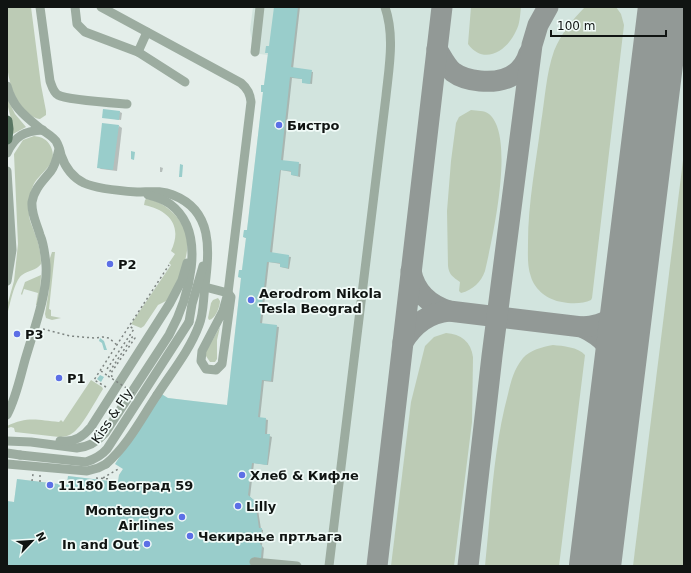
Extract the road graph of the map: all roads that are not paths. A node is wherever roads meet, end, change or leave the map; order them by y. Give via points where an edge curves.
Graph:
1 (40, 7) edge
2 (75, 7) edge
3 (101, 7) edge
4 (260, 7) edge
5 (386, 7) edge
6 (147, 32) junction
7 (138, 52) junction
8 (255, 52) dead end
9 (185, 82) dead end
10 (7, 86) edge
11 (127, 104) dead end
12 (7, 120) edge
13 (43, 130) junction
14 (7, 140) edge
15 (59, 147) junction
16 (7, 153) edge
17 (7, 171) edge
18 (139, 192) junction
19 (191, 244) junction
20 (7, 281) edge
21 (201, 286) junction
22 (228, 293) junction
23 (184, 300) junction
24 (7, 415) edge
25 (7, 441) edge
26 (7, 453) edge
27 (20, 456) junction
28 (8, 462) edge
29 (254, 562) dead end
30 (297, 566) edge
31 (329, 566) edge

1 - 11 street via 50,81 54,91 68,98
2 - 7 street via 77,24 85,32
3 - 6 street
4 - 8 street
5 - 31 street via 391,34 386,96
6 - 7 street
6 - 22 street via 241,83 250,94
7 - 9 street
10 - 13 street via 19,111
12 - 14 main road
13 - 15 street via 53,137
13 - 16 street via 29,131 22,135 15,140
15 - 18 street via 67,168 84,183
15 - 24 street via 56,161 38,186 32,202 35,223 45,251 46,267 35,326
17 - 20 street via 12,250
18 - 19 street via 161,199 177,211 187,228
18 - 21 street via 162,192 173,195 188,203 198,213 207,236 207,271
19 - 23 street via 191,272
19 - 25 street via 182,280 170,303 87,432 67,442 17,437
21 - 22 street
21 - 27 street, Kiss & Fly, bridge via 192,304 189,322 101,455 86,462
21 - 28 street, bridge via 196,322 188,348 127,442 115,456 106,464 87,471
22 - 22 street via 225,308 200,356 206,369 213,370 222,364 230,309 231,297
23 - 25 street via 169,335 99,440 77,448
23 - 25 street via 177,334 160,370 126,424 114,438 84,452 30,447
26 - 27 street
27 - 28 street
29 - 30 street

